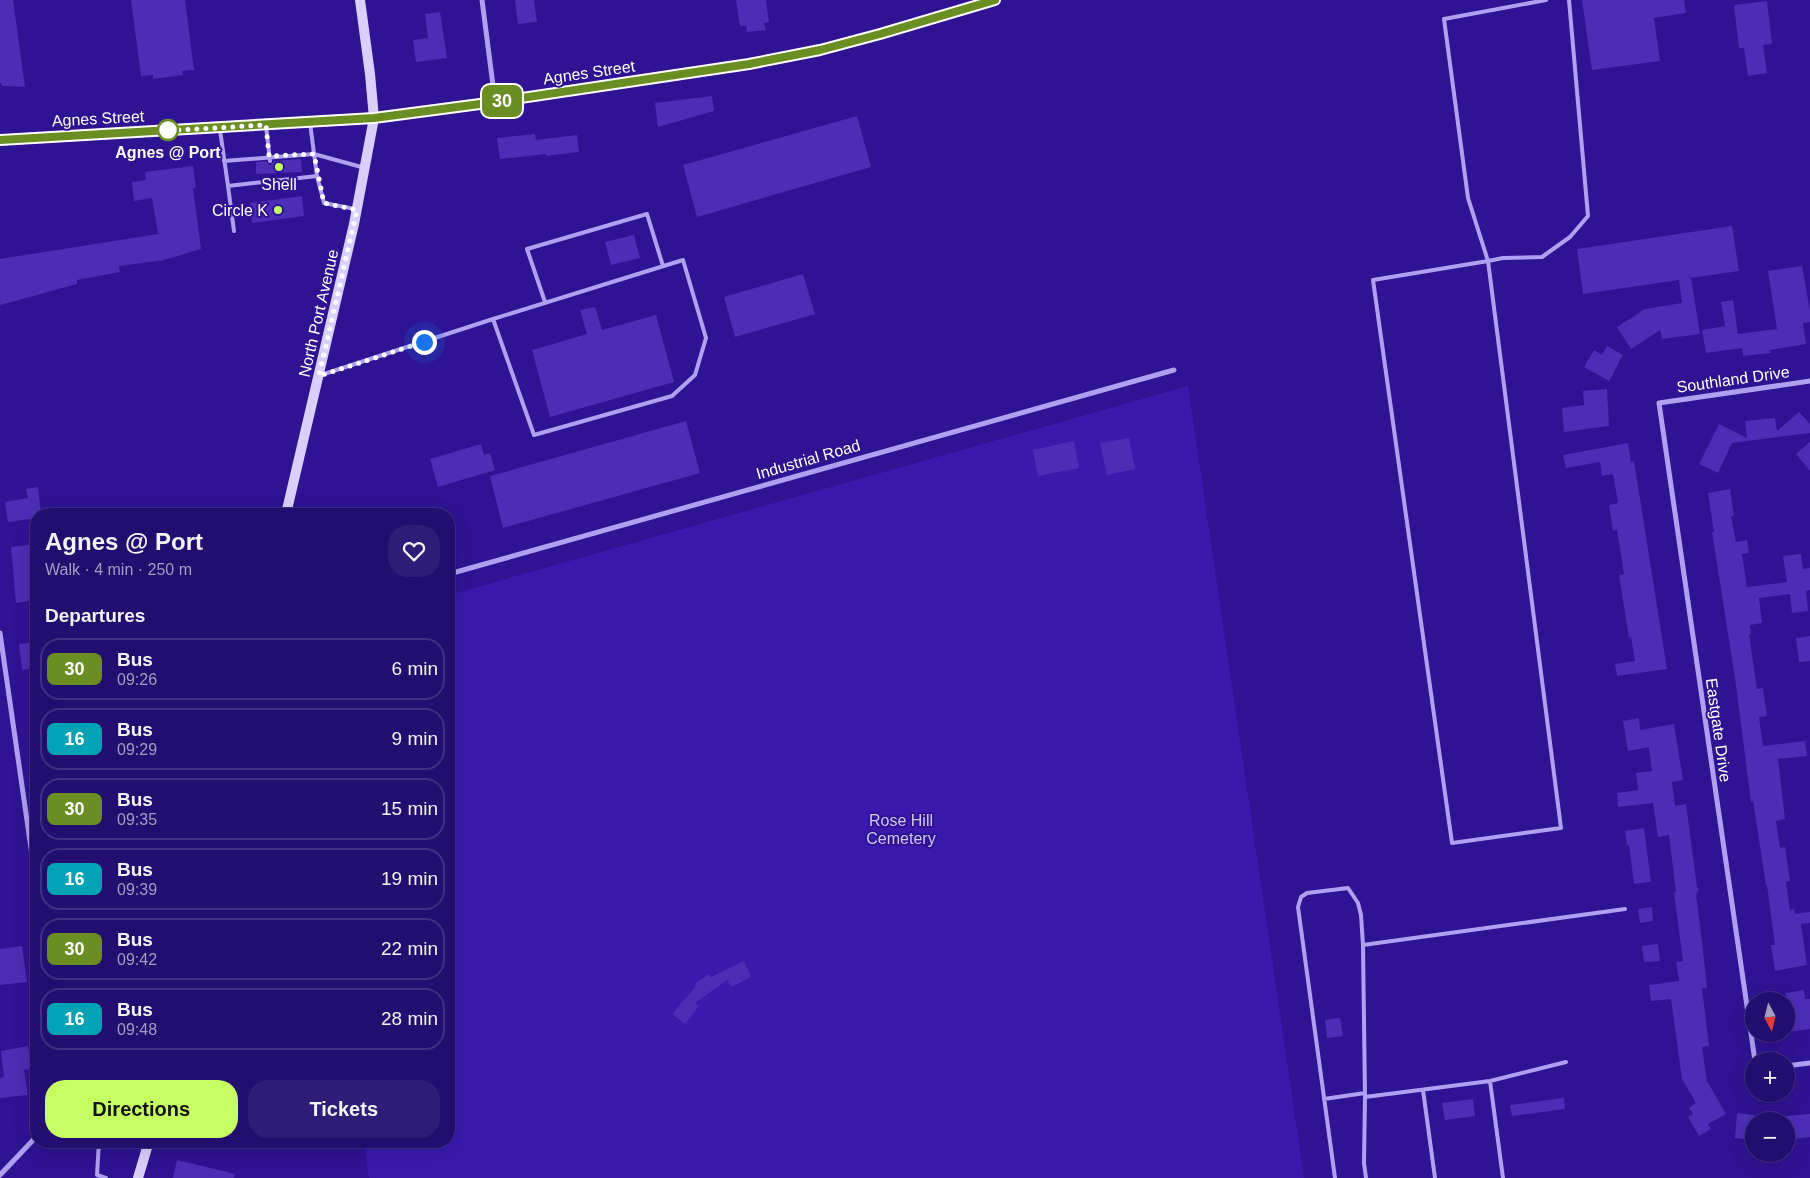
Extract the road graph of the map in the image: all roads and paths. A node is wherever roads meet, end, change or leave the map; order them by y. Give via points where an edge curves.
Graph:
1 (360, 0) edge
2 (482, 0) edge
3 (995, 0) edge
4 (1546, 0) edge
5 (1569, 0) edge
6 (495, 102) junction
7 (374, 118) junction
8 (310, 122) junction
9 (266, 125) junction
10 (219, 127) junction
11 (0, 140) edge
12 (314, 154) junction
13 (270, 158) junction
14 (224, 161) junction
15 (366, 168) junction
16 (285, 173) dead end
17 (272, 174) dead end
18 (318, 176) junction
19 (285, 180) junction
20 (272, 181) junction
21 (228, 186) junction
22 (357, 210) junction
23 (234, 231) dead end
24 (1488, 261) junction
25 (664, 266) junction
26 (545, 302) junction
27 (494, 319) junction
28 (1174, 370) dead end
29 (319, 376) junction
30 (1810, 381) edge
31 (1659, 403) joint
32 (287, 508) edge
33 (455, 572) edge
34 (0, 633) edge
35 (30, 841) edge
36 (1625, 909) dead end
37 (1363, 945) junction
38 (1754, 1052) edge
39 (1566, 1062) dead end
40 (1810, 1063) edge
41 (1795, 1065) edge
42 (1490, 1081) junction
43 (1423, 1090) junction
44 (1365, 1095) junction
45 (1324, 1099) junction
46 (30, 1143) edge
47 (99, 1148) edge
48 (147, 1148) edge
49 (0, 1174) edge
50 (106, 1178) edge
51 (138, 1178) edge
52 (1335, 1178) edge
53 (1366, 1178) edge
54 (1435, 1178) edge
55 (1503, 1178) edge

1 - 7 main road, North Port Avenue
2 - 6 street
3 - 6 main road, Agnes Street via 820,50 749,64
4 - 24 lane via 1444,19 1468,198
5 - 24 lane via 1588,216 1570,236 1542,257
6 - 7 main road, Agnes Street
7 - 8 main road, Agnes Street
7 - 15 main road, North Port Avenue
8 - 9 main road, Agnes Street
8 - 12 lane
9 - 10 main road, Agnes Street
9 - 13 lane
10 - 11 main road, Agnes Street
10 - 14 lane
12 - 13 lane
12 - 15 lane
12 - 18 lane
13 - 14 lane
14 - 21 lane
15 - 22 main road, North Port Avenue
16 - 19 lane
17 - 20 lane
18 - 19 lane
18 - 22 lane via 324,203
19 - 20 lane
20 - 21 lane
21 - 23 lane
22 - 29 main road, North Port Avenue
24 - 24 lane via 1373,280 1452,843 1561,828
25 - 26 lane
25 - 26 lane via 648,214 527,249
25 - 27 lane via 682,260 706,338 695,375 672,396 534,435
26 - 27 lane
27 - 29 lane
28 - 33 street, Industrial Road
29 - 32 main road, North Port Avenue
30 - 31 street, Southland Drive
31 - 38 street, Eastgate Drive
34 - 35 street
36 - 37 lane
37 - 44 lane
37 - 45 lane via 1358,903 1348,888 1307,893 1301,897 1298,907
39 - 42 lane
40 - 41 street
42 - 43 lane
42 - 55 lane
43 - 44 lane
43 - 54 lane
44 - 45 lane
44 - 53 lane
45 - 52 lane
46 - 49 street
47 - 50 lane via 97,1175
48 - 51 main road

